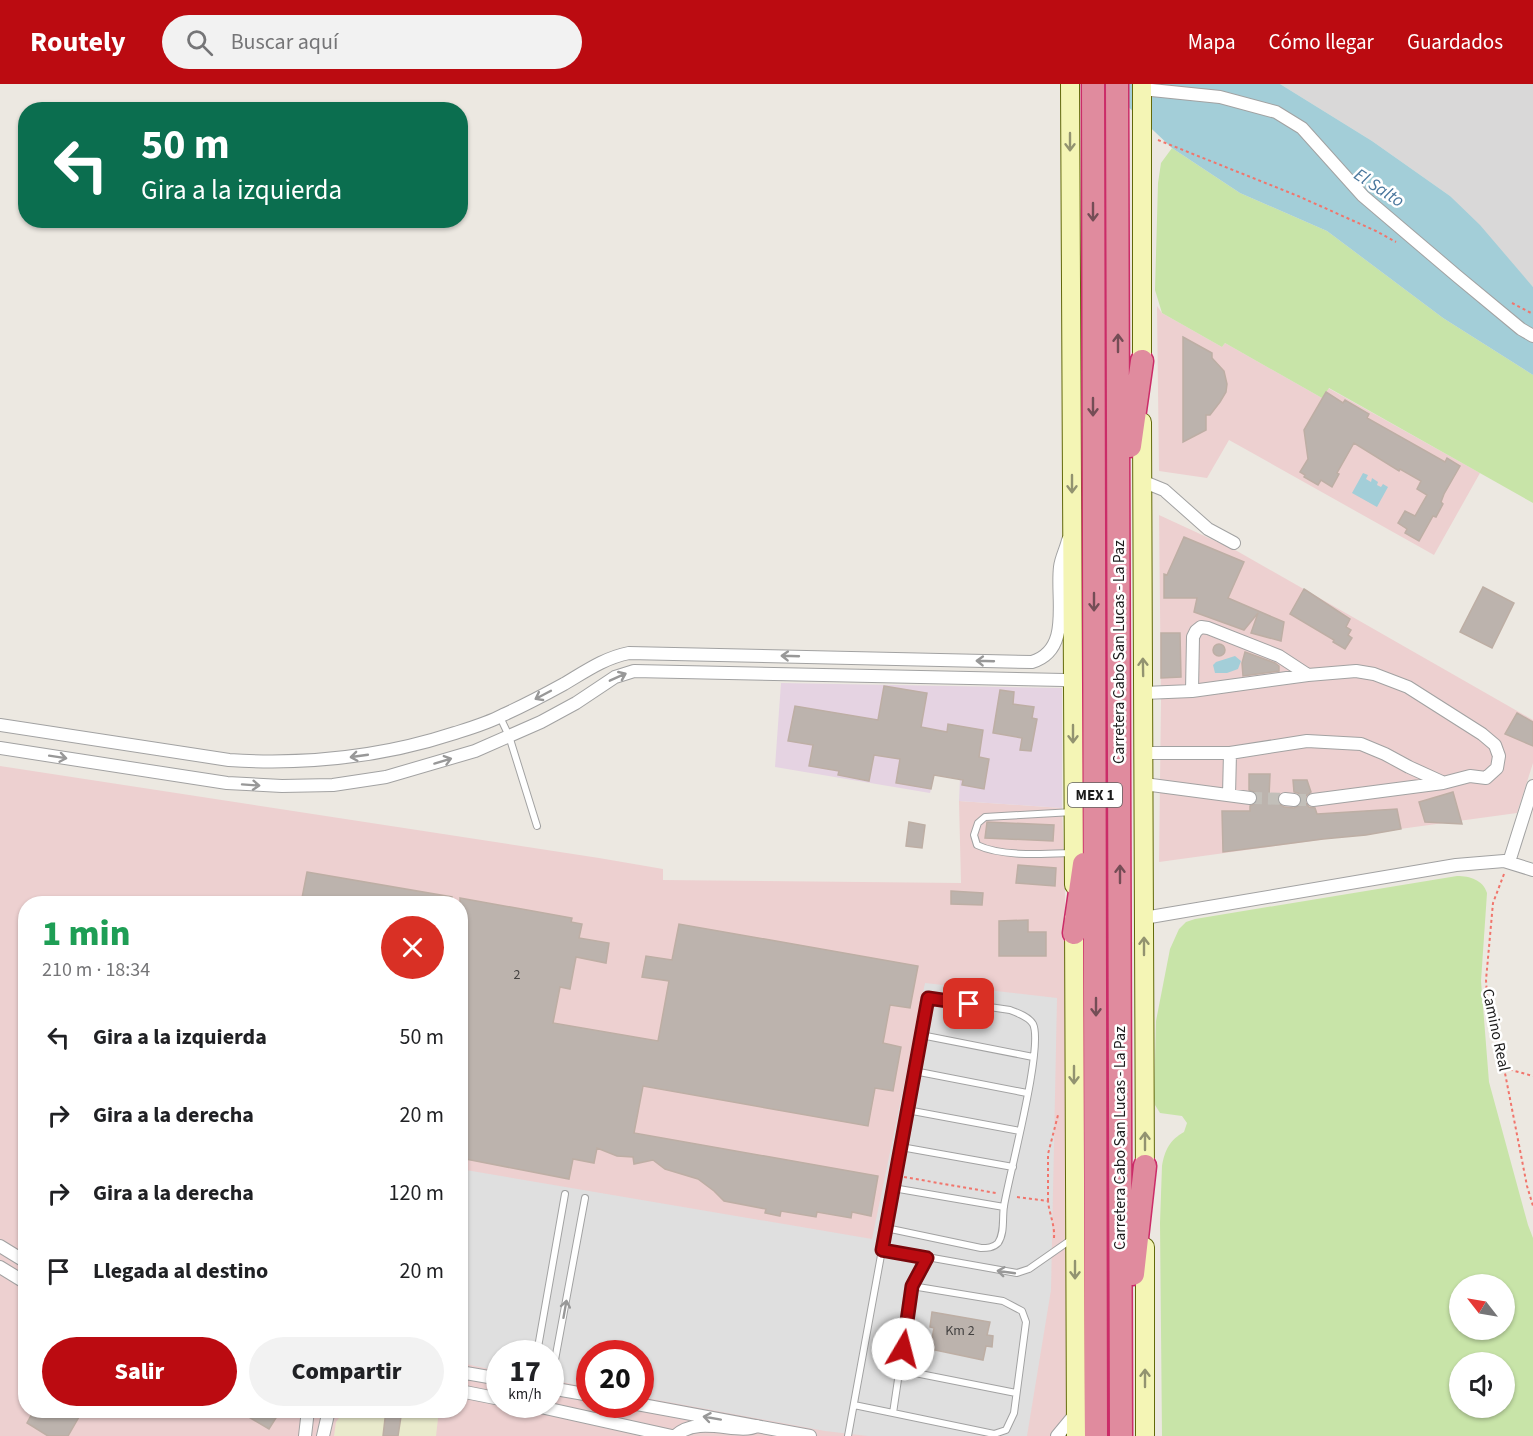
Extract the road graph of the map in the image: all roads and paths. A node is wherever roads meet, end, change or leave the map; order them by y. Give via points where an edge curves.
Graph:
1 (1070, 84) edge
2 (1093, 84) edge
3 (1117, 84) edge
4 (1140, 86) edge
5 (1141, 135) junction
6 (1395, 242) dead end
7 (1505, 300) dead end
8 (1533, 314) edge
9 (1533, 336) edge
10 (1142, 361) junction
11 (1142, 481) junction
12 (1119, 525) junction
13 (1072, 529) junction
14 (1234, 543) dead end
15 (1308, 675) junction
16 (1073, 691) junction
17 (1192, 692) junction
18 (1144, 693) junction
19 (500, 717) junction
20 (0, 725) edge
21 (509, 736) junction
22 (1095, 746) junction
23 (0, 748) edge
24 (1144, 753) junction
25 (1230, 753) junction
26 (1443, 783) junction
27 (1144, 784) junction
28 (1533, 786) edge
29 (1229, 795) junction
30 (1250, 798) tunnel mouth
31 (1314, 800) tunnel mouth
32 (1073, 812) junction
33 (537, 826) dead end
34 (1073, 853) junction
35 (1509, 862) junction
36 (1533, 870) edge
37 (1144, 918) junction
38 (1074, 933) junction
39 (921, 1035) junction
40 (1033, 1058) junction
41 (1504, 1068) junction
42 (914, 1071) junction
43 (1533, 1076) edge
44 (1027, 1093) junction
45 (907, 1110) junction
46 (1020, 1131) junction
47 (901, 1147) junction
48 (1145, 1166) junction
49 (1013, 1167) junction
50 (896, 1176) junction
51 (893, 1188) junction
52 (565, 1194) dead end
53 (1007, 1195) junction
54 (585, 1198) dead end
55 (1004, 1206) junction
56 (1533, 1206) edge
57 (886, 1228) junction
58 (1075, 1237) junction
59 (0, 1246) edge
60 (1050, 1246) dead end
61 (882, 1250) junction
62 (18, 1257) edge
63 (927, 1258) junction
64 (0, 1267) edge
65 (18, 1278) edge
66 (912, 1286) junction
67 (539, 1340) edge
68 (559, 1340) edge
69 (900, 1370) junction
70 (468, 1373) edge
71 (486, 1377) edge
72 (1120, 1385) junction
73 (468, 1392) edge
74 (1016, 1393) junction
75 (486, 1396) edge
76 (854, 1405) junction
77 (654, 1407) edge
78 (564, 1412) edge
79 (893, 1413) junction
80 (1076, 1413) junction
81 (307, 1418) edge
82 (326, 1418) edge
83 (757, 1426) junction
84 (305, 1436) edge
85 (323, 1436) edge
86 (674, 1436) edge
87 (810, 1436) edge
88 (848, 1436) edge
89 (1057, 1436) edge
90 (1076, 1436) edge
91 (1096, 1436) edge
92 (1121, 1436) edge
93 (1145, 1436) edge

1 -> 13 main road
2 -> 22 highway, Carretera Cabo San Lucas - La Paz / MEX 1
12 -> 3 highway, Carretera Cabo San Lucas - La Paz / MEX 1
4 - 5 main road
4 - 9 street via 1220,97 1276,112 1302,128 1363,196
5 - 6 path via 1298,196
5 - 10 main road
7 - 8 path
10 - 11 main road
10 - 12 highway
11 - 14 street via 1164,490 1208,529
18 -> 11 main road
72 -> 12 highway, Carretera Cabo San Lucas - La Paz / MEX 1
13 - 16 main road
13 -> 19 street via 1060,566 1057,640 1047,655 1036,661 629,653 602,660
15 - 17 street
15 - 17 street via 1279,656 1201,627 1193,637
15 - 26 street via 1356,671 1374,674 1408,687 1495,745 1499,756 1497,768 1486,778 1470,776
21 -> 16 street via 576,703 615,677 641,670 1064,680
16 -> 32 main road
17 - 18 street
18 - 24 main road
19 -> 20 street via 434,740 380,753 274,762 229,760
19 - 21 lane
23 -> 21 street via 227,783 333,785 386,777 475,751
21 - 33 lane
22 - 38 highway
22 -> 91 highway, Carretera Cabo San Lucas - La Paz / MEX 1
24 - 25 street
24 - 27 main road
25 - 26 street via 1307,741 1361,744
25 - 29 street
26 - 31 street
27 - 29 street
27 - 37 main road
28 - 35 street
29 - 30 street
32 - 34 main road
32 - 34 lane via 985,818 978,823 974,835 977,845 988,850
34 - 38 main road
35 - 36 street
35 - 37 street via 1456,865
35 - 41 path, Camino Real via 1493,903 1486,980 1489,1010
48 -> 37 main road
38 -> 58 main road
39 - 40 lane
39 - 40 lane via 928,998 1010,1010 1033,1023
39 - 42 lane
40 - 44 lane
41 - 43 path
41 - 56 path, Camino Real
42 - 44 lane
42 - 45 lane
44 - 46 lane
45 - 46 lane
45 - 47 lane
46 - 49 lane
47 - 49 lane
47 - 50 lane
48 - 72 highway
93 -> 48 main road
49 - 53 lane
50 - 51 lane
50 - 53 path
51 - 55 lane
51 - 57 lane
52 - 67 lane
53 - 55 lane
53 - 60 path via 1048,1201 1055,1230
68 -> 54 lane
55 - 57 lane via 998,1242 991,1248
57 - 61 lane
58 -> 63 lane via 1017,1273
58 -> 80 main road
59 - 62 street
61 - 63 lane
61 - 76 lane
63 - 66 lane
64 - 65 street
66 - 69 lane
66 - 74 lane via 1003,1301 1022,1311 1026,1322
69 - 74 lane
69 - 79 lane
70 - 71 street
72 - 92 highway, Carretera Cabo San Lucas - La Paz / MEX 1
73 - 75 street
74 - 79 lane via 1011,1421 1006,1430 994,1434
76 - 79 lane
76 - 88 lane
83 -> 77 street
78 - 86 street
80 - 89 street
80 - 90 main road
81 - 84 street
82 - 85 street
83 - 86 street via 743,1434 693,1428
83 - 87 street

